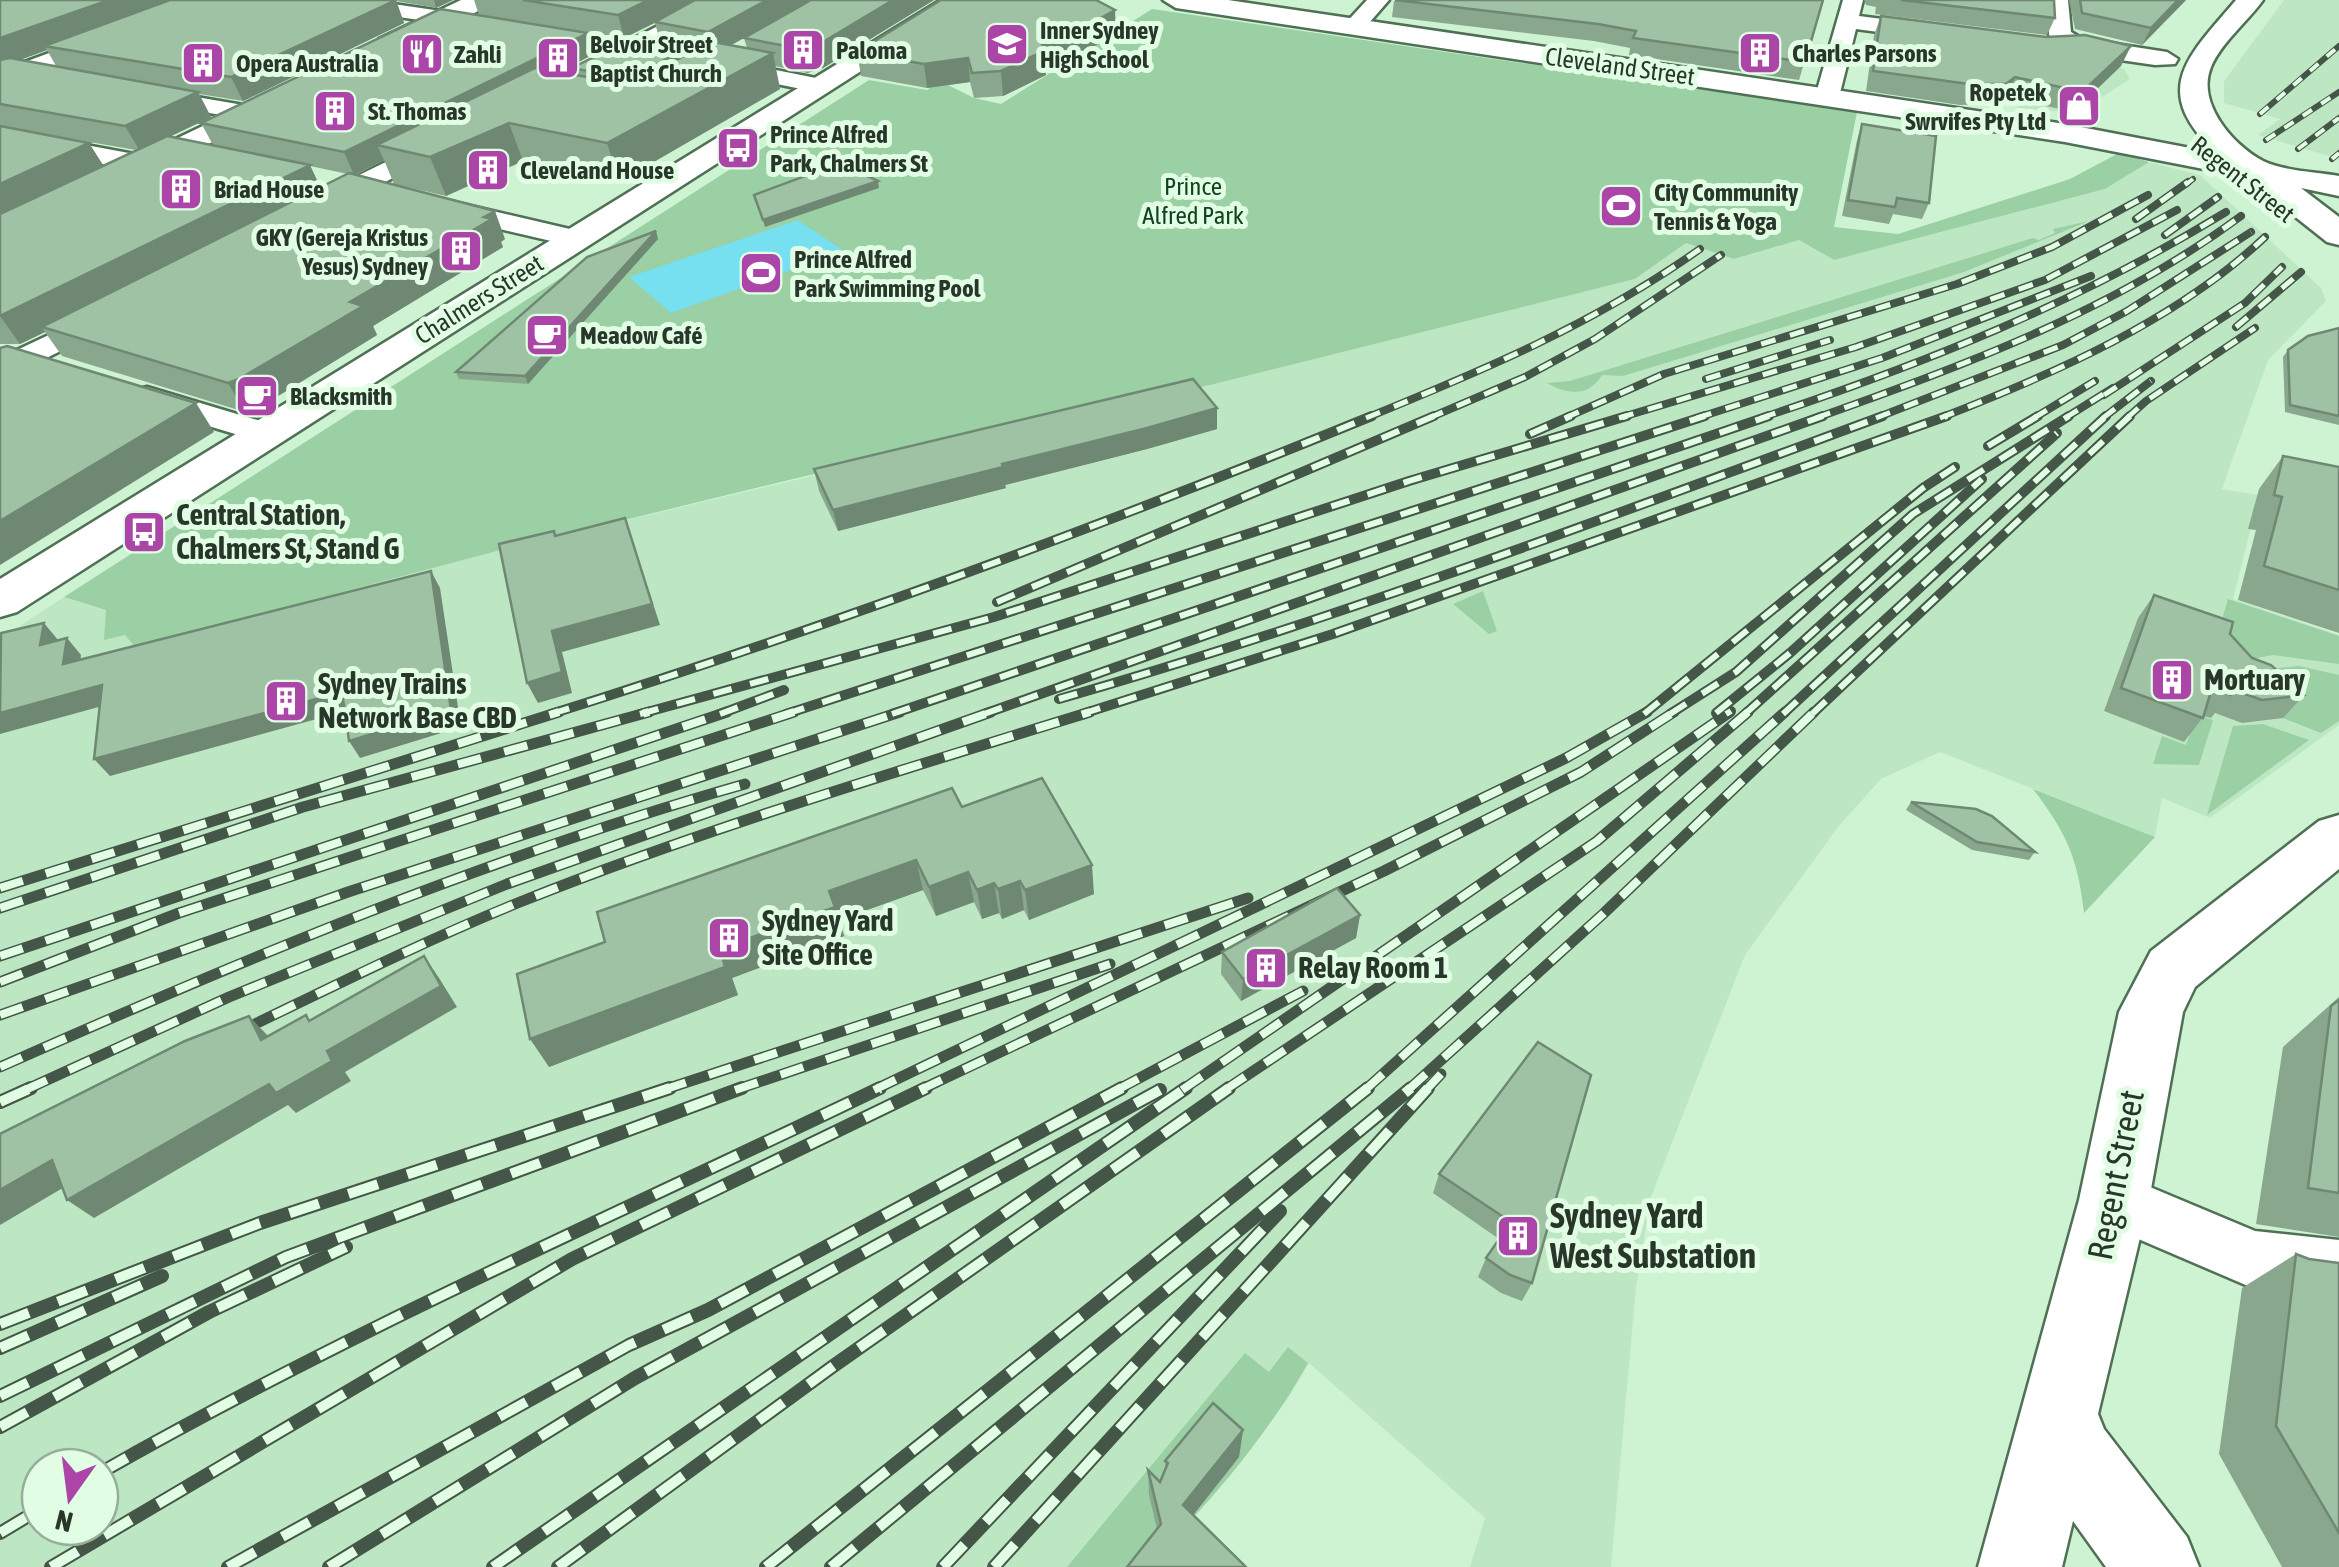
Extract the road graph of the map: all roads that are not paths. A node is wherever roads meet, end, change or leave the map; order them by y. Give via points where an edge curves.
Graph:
1 (214, 0) edge
2 (322, 0) edge
3 (481, 0) edge
4 (724, 0) edge
5 (960, 0) edge
6 (1176, 0) edge
7 (1380, 0) edge
8 (2058, 0) edge
9 (2218, 0) edge
10 (2250, 0) edge
11 (1850, 11) edge
12 (445, 18) junction
13 (157, 23) junction
14 (1354, 26) junction
15 (520, 29) edge
16 (1963, 37) edge
17 (592, 42) edge
18 (758, 44) edge
19 (2038, 46) edge
20 (2086, 46) junction
21 (627, 48) junction
22 (664, 55) edge
23 (356, 61) edge
24 (34, 76) junction
25 (0, 79) edge
26 (70, 82) edge
27 (558, 84) edge
28 (821, 86) junction
29 (302, 87) edge
30 (0, 89) edge
31 (124, 92) edge
32 (2166, 94) junction
33 (1827, 97) junction
34 (249, 113) junction
35 (2009, 124) junction
36 (458, 135) edge
37 (0, 137) edge
38 (175, 149) junction
39 (2216, 153) junction
40 (213, 156) edge
41 (145, 164) junction
42 (2260, 172) joint
43 (322, 179) edge
44 (356, 187) junction
45 (2337, 204) edge
46 (290, 222) edge
47 (0, 236) edge
48 (577, 239) junction
49 (139, 300) edge
50 (8, 360) edge
51 (74, 374) edge
52 (122, 389) edge
53 (265, 433) junction
54 (0, 601) edge
55 (2339, 837) edge
56 (2114, 1200) junction
57 (2339, 1270) edge
58 (2061, 1419) junction
59 (2020, 1567) edge
60 (2157, 1567) edge

1 - 13 street
2 - 12 street
3 - 12 main road
4 - 21 street
5 - 28 main road, Chalmers Street
6 - 14 main road, Cleveland Street
7 - 14 street
8 - 20 street via 2060,34
9 - 32 main road
10 - 32 main road, Regent Street via 2191,76
11 - 16 street
11 - 33 street
12 - 15 street
12 - 23 main road
13 - 24 street
13 - 25 street
14 - 33 main road, Cleveland Street
17 - 21 street
18 - 28 street via 706,69
19 - 20 street
20 - 32 street via 2145,69
21 - 22 street
21 - 27 street
24 - 26 street
24 - 30 street
28 - 48 main road, Chalmers Street
29 - 34 main road
31 - 34 street
32 - 35 main road via 2118,126
32 - 39 main road, Regent Street via 2207,127
32 - 45 main road via 2250,141
33 - 35 main road, Cleveland Street
34 - 38 main road
35 - 39 main road, Cleveland Street
36 - 44 street
37 - 41 street
38 - 40 street
38 - 41 main road
39 - 42 main road, Cleveland Street
39 - 45 main road, Cleveland Street
39 - 45 main road, Regent Street via 2313,234
41 - 47 main road
42 - 45 main road, Regent Street
43 - 44 street
44 - 46 street
44 - 48 street
48 - 53 main road, Chalmers Street
49 - 50 street
50 - 51 street
52 - 53 street
53 - 54 main road, Chalmers Street
55 - 56 main road, Regent Street via 2173,968 2151,1012
56 - 57 street via 2255,1260
56 - 58 main road, Regent Street
58 - 59 main road, Regent Street
58 - 60 main road via 2075,1456

